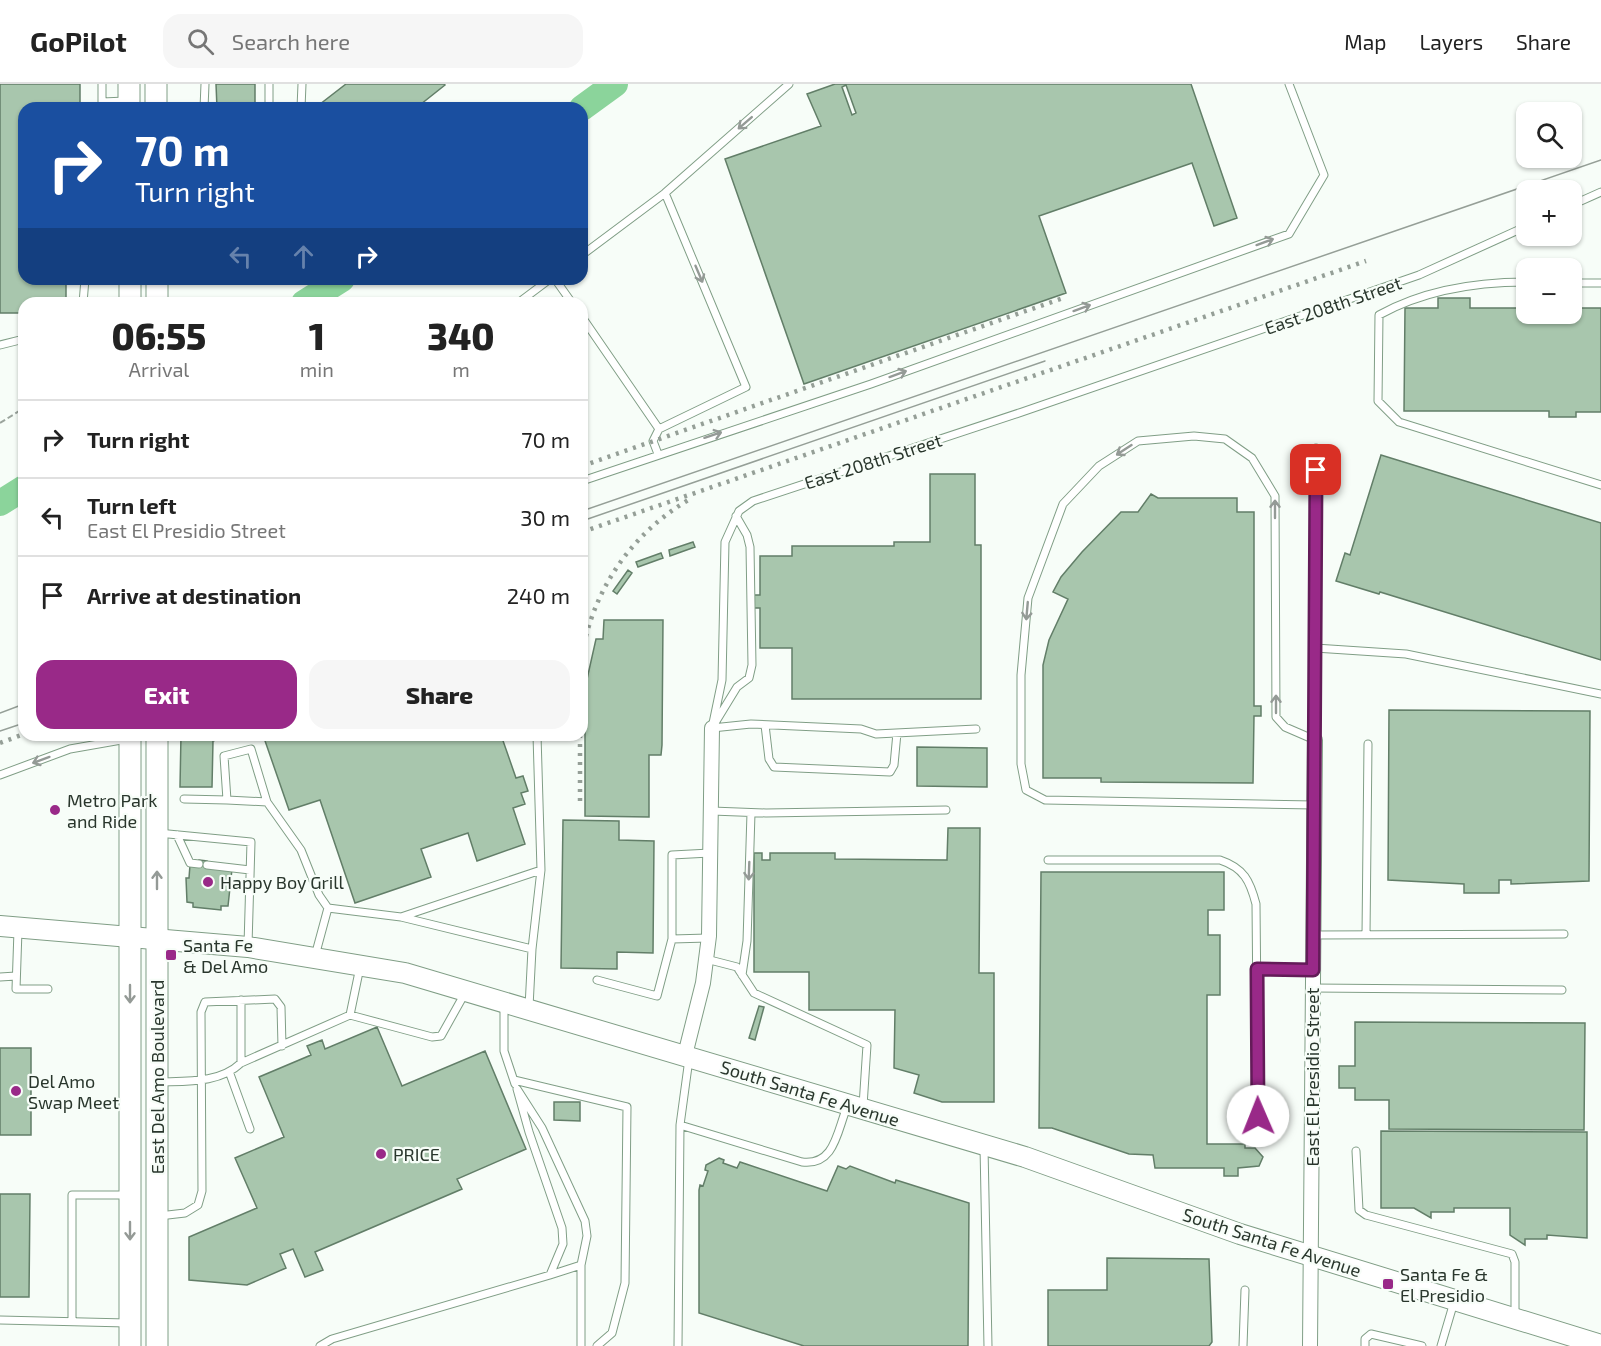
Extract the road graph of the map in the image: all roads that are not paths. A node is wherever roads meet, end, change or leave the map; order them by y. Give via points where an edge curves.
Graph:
1 (102, 84) edge
2 (156, 84) edge
3 (205, 84) edge
4 (269, 84) edge
5 (302, 84) edge
6 (789, 84) edge
7 (1289, 84) edge
8 (129, 98) edge
9 (102, 102) edge
10 (114, 102) edge
11 (156, 102) edge
12 (204, 102) edge
13 (269, 102) edge
14 (301, 102) edge
15 (1601, 192) edge
16 (665, 193) junction
17 (1582, 201) edge
18 (1516, 231) edge
19 (588, 251) edge
20 (1516, 282) edge
21 (1582, 283) edge
22 (1601, 283) edge
23 (542, 285) edge
24 (526, 297) edge
25 (588, 326) edge
26 (18, 340) edge
27 (0, 345) edge
28 (659, 429) junction
29 (1317, 448) dead end
30 (658, 454) junction
31 (588, 479) edge
32 (1601, 485) edge
33 (736, 516) junction
34 (1315, 648) junction
35 (1601, 694) edge
36 (765, 725) junction
37 (712, 728) junction
38 (976, 729) dead end
39 (897, 733) junction
40 (1315, 740) junction
41 (111, 741) edge
42 (130, 741) edge
43 (158, 741) edge
44 (537, 741) edge
45 (1368, 744) dead end
46 (0, 775) edge
47 (184, 799) dead end
48 (226, 800) junction
49 (267, 802) junction
50 (1314, 805) junction
51 (946, 810) dead end
52 (712, 811) junction
53 (751, 813) junction
54 (167, 834) junction
55 (712, 853) junction
56 (1048, 860) dead end
57 (250, 870) junction
58 (541, 870) junction
59 (328, 908) junction
60 (401, 917) junction
61 (9, 926) edge
62 (1564, 934) dead end
63 (1313, 935) junction
64 (1366, 935) junction
65 (130, 936) junction
66 (157, 938) junction
67 (708, 938) junction
68 (672, 939) junction
69 (248, 947) junction
70 (531, 949) junction
71 (315, 956) junction
72 (706, 959) junction
73 (360, 964) junction
74 (1257, 969) junction
75 (1313, 970) junction
76 (16, 976) junction
77 (742, 976) junction
78 (0, 977) edge
79 (597, 980) dead end
80 (1313, 988) junction
81 (48, 989) dead end
82 (1562, 990) dead end
83 (467, 991) junction
84 (242, 1000) junction
85 (504, 1002) junction
86 (529, 1010) junction
87 (350, 1015) junction
88 (282, 1046) junction
89 (687, 1056) junction
90 (241, 1063) junction
91 (230, 1074) junction
92 (514, 1080) junction
93 (199, 1081) junction
94 (157, 1082) junction
95 (517, 1089) junction
96 (855, 1106) junction
97 (1258, 1116) dead end
98 (680, 1125) junction
99 (250, 1129) dead end
100 (984, 1144) junction
101 (1356, 1151) dead end
102 (130, 1195) junction
103 (157, 1216) junction
104 (1311, 1257) junction
105 (581, 1265) junction
106 (550, 1275) junction
107 (1245, 1290) dead end
108 (1454, 1299) junction
109 (1515, 1318) junction
110 (0, 1320) edge
111 (72, 1321) junction
112 (130, 1323) junction
113 (1601, 1345) edge
114 (130, 1346) edge
115 (157, 1346) edge
116 (320, 1346) edge
117 (582, 1346) edge
118 (597, 1346) edge
119 (678, 1346) edge
120 (988, 1346) edge
121 (1244, 1346) edge
122 (1310, 1346) edge
123 (1365, 1346) edge
124 (1422, 1346) edge
125 (1441, 1346) edge

1 - 9 lane
2 - 11 main road
3 - 12 lane
4 - 13 lane
5 - 14 lane
6 -> 16 lane
30 -> 7 lane via 871,384 1289,234 1324,175
8 - 10 lane
15 - 17 lane
16 - 19 lane
16 -> 28 lane via 746,387
18 - 33 lane, East 208th Street via 1419,275 769,495 753,501
20 - 32 lane via 1485,282 1404,301 1379,315 1378,400 1399,422
21 - 22 lane
23 - 24 lane
25 - 28 lane
26 - 27 lane
28 - 30 lane via 653,441
29 - 34 lane, East El Presidio Street
30 - 31 lane
33 - 37 lane via 724,543 722,680
33 - 37 lane via 750,547 752,665 749,678 737,687
34 - 35 lane via 1406,654
34 - 40 lane, East El Presidio Street
36 - 37 lane
36 - 39 lane
36 - 39 lane via 769,759 774,767 890,772
37 - 52 street
38 - 39 lane
40 - 50 street, East El Presidio Street
40 -> 50 lane via 1285,727 1276,717 1275,496 1252,458 1225,439 1194,436 1137,441 1099,466 1063,504 1028,598 1021,675 1021,764 1026,790 1045,800
41 -> 46 lane via 70,749
42 - 65 main road, East Del Amo Boulevard
43 - 54 main road, East Del Amo Boulevard
44 - 58 lane
45 - 64 lane
47 - 48 lane
48 - 49 lane
48 - 49 lane via 224,756 251,749
49 - 59 lane via 302,850
50 - 63 street, East El Presidio Street
51 - 53 lane
52 - 53 lane
52 - 55 street
53 -> 77 lane via 747,941
54 - 57 lane via 190,863
54 - 57 lane via 251,842
66 -> 54 main road, East Del Amo Boulevard
55 - 67 street
55 - 68 lane via 672,855
56 - 74 lane via 1220,861 1235,866 1250,881 1256,904
57 - 69 lane
58 - 60 lane
58 - 70 lane
59 - 60 lane
59 - 71 lane
60 - 70 lane
61 - 65 main road, South Santa Fe Avenue
61 - 76 lane
62 - 64 lane
63 - 64 lane
63 - 75 street, East El Presidio Street
65 - 66 main road, South Santa Fe Avenue
65 -> 102 main road, East Del Amo Boulevard
66 - 69 main road, South Santa Fe Avenue
66 - 94 main road, East Del Amo Boulevard
67 - 68 lane
67 - 72 street
68 - 79 lane via 657,996
69 - 71 main road, South Santa Fe Avenue
70 - 86 lane
71 - 73 main road, South Santa Fe Avenue
72 - 77 lane via 737,967
72 - 89 street
73 - 83 main road, South Santa Fe Avenue
73 - 87 lane
74 - 75 lane
74 - 97 lane
75 - 80 street, East El Presidio Street
76 - 78 lane
76 - 81 lane via 16,989
77 - 96 lane via 754,993 867,1045
80 - 82 lane
80 - 104 street, East El Presidio Street
83 - 85 main road, South Santa Fe Avenue
83 - 87 lane via 441,1036
84 - 88 lane via 275,999 281,1007
84 - 90 lane
84 - 93 lane via 205,1002 201,1012
85 - 86 main road, South Santa Fe Avenue
85 - 92 lane via 504,1051
86 - 89 main road, South Santa Fe Avenue
87 - 88 lane
88 - 90 lane
89 - 96 main road, South Santa Fe Avenue
89 - 98 lane
90 - 91 lane
91 - 93 lane
91 - 99 lane
92 - 95 lane
92 - 118 lane via 627,1107 626,1284 612,1333
93 - 94 lane
93 - 103 lane via 202,1191 198,1206 185,1213
94 - 103 main road, East Del Amo Boulevard
95 - 105 lane via 542,1128 585,1221 587,1236
95 - 106 lane via 562,1228 563,1244
96 - 98 lane via 828,1155 809,1163
96 - 100 main road, South Santa Fe Avenue
98 - 119 lane
100 - 104 main road, South Santa Fe Avenue
100 - 120 lane
101 - 109 lane via 1359,1210 1366,1215 1512,1254
102 - 111 lane via 72,1195
102 -> 112 main road, East Del Amo Boulevard
103 - 115 main road, East Del Amo Boulevard
104 - 108 main road, South Santa Fe Avenue
104 - 122 street, East El Presidio Street
105 - 106 lane
105 - 117 lane
106 - 116 lane via 332,1339
107 - 121 lane
108 - 109 main road, South Santa Fe Avenue
108 - 125 lane
109 - 113 main road, South Santa Fe Avenue
110 - 111 lane
111 - 112 lane
112 - 114 main road, East Del Amo Boulevard
123 - 124 lane via 1365,1339 1371,1334

